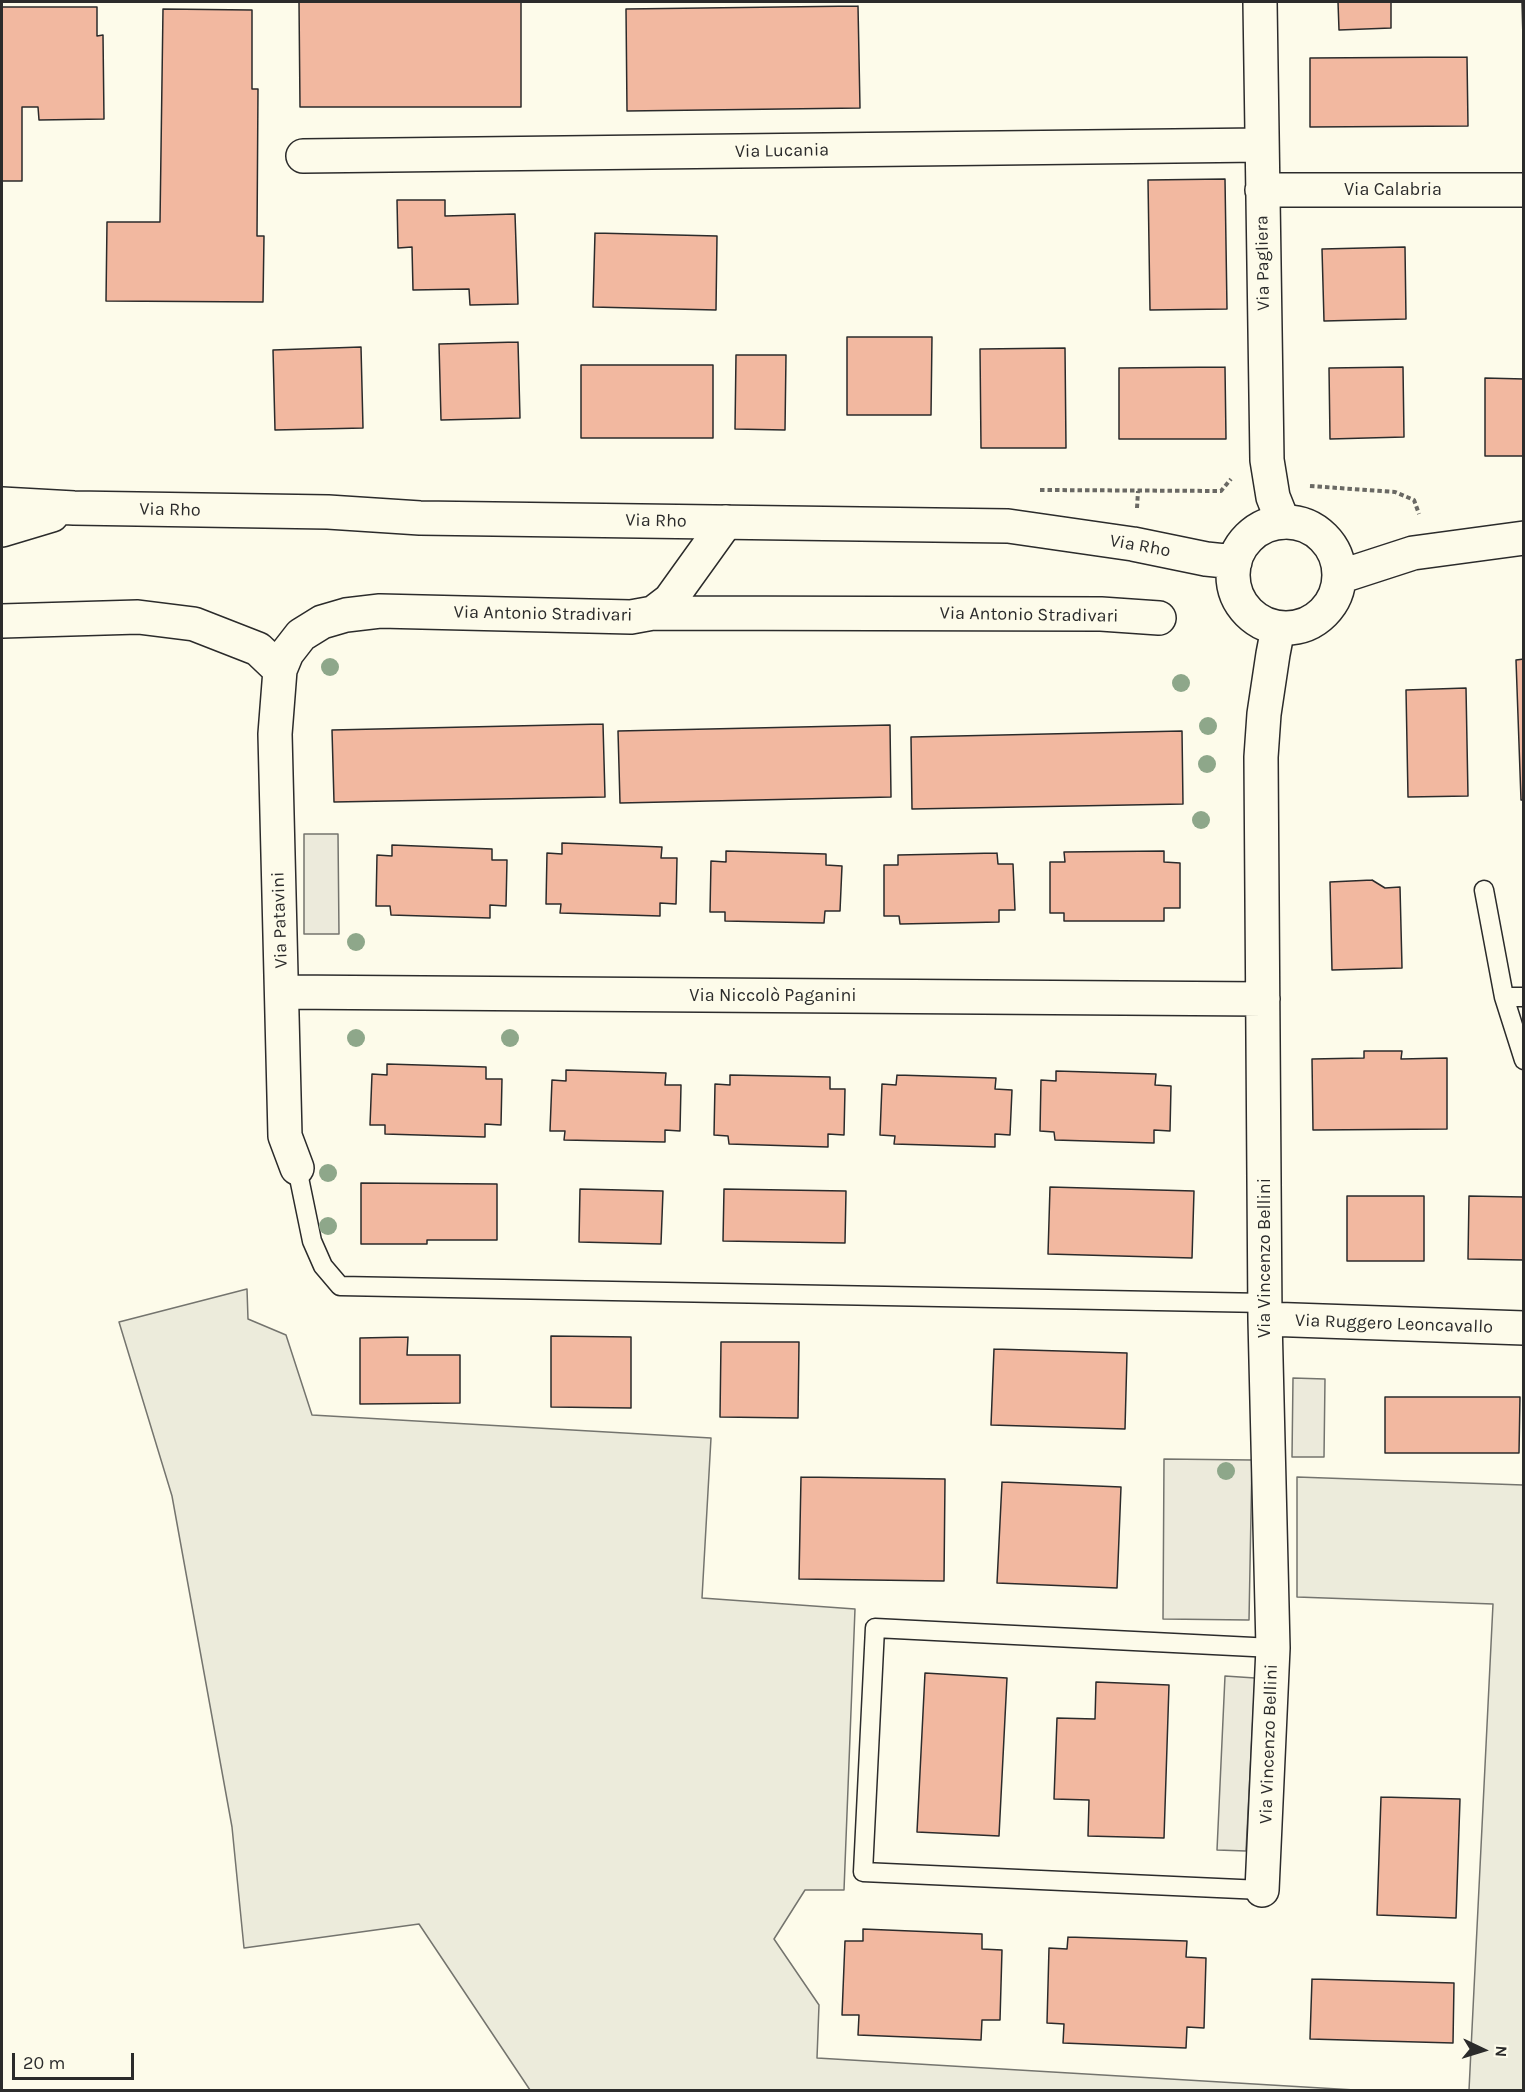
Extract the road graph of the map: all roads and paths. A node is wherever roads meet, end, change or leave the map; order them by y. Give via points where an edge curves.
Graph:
1 (1260, 2) edge
2 (1261, 145) junction
3 (303, 156) dead end
4 (1262, 190) junction
5 (1524, 190) edge
6 (2, 504) edge
7 (74, 508) junction
8 (726, 522) junction
9 (1283, 522) junction
10 (2, 530) edge
11 (1524, 538) edge
12 (1235, 562) junction
13 (1339, 577) junction
14 (653, 612) junction
15 (1159, 618) dead end
16 (2, 621) edge
17 (1278, 628) junction
18 (280, 670) junction
19 (1484, 890) dead end
20 (282, 992) junction
21 (1503, 997) junction
22 (1524, 997) edge
23 (1263, 999) junction
24 (1524, 1060) edge
25 (297, 1168) joint
26 (1265, 1311) junction
27 (1524, 1328) edge
28 (1273, 1648) junction
29 (1262, 1890) joint

1 - 2 street, Via Pagliera
2 - 3 street, Via Lucania
2 - 4 street, Via Pagliera
4 - 5 street, Via Calabria
4 - 9 street, Via Pagliera via 1267,460
6 - 7 street, Via Rho
7 - 8 street, Via Rho
7 - 10 street, Via Rho
8 - 12 street, Via Rho via 1008,526
8 - 14 street via 670,600
9 - 12 street via 1253,534
9 - 13 street via 1312,528 1323,537 1333,549
11 - 13 street via 1413,553
12 - 17 street via 1233,577 1242,604 1252,616
13 - 17 street via 1327,610 1296,628
14 - 15 street, Via Antonio Stradivari via 1101,614
14 - 18 street, Via Antonio Stradivari via 631,617 380,611 346,615 322,622 301,635
16 - 18 street via 138,617 194,624 258,649
17 - 23 street, Via Vincenzo Bellini via 1261,757
18 - 20 street, Via Patavini via 275,734
19 - 21 lane
20 - 23 street, Via Niccolò Paganini
20 - 25 street, Via Patavini via 285,1136
21 - 22 lane
21 - 24 lane
23 - 26 street, Via Vincenzo Bellini
25 - 26 lane via 312,1240 324,1266 340,1286
26 - 27 street, Via Ruggero Leoncavallo
26 - 28 street, Via Vincenzo Bellini
28 - 29 street, Via Vincenzo Bellini
28 - 29 lane via 875,1628 863,1872

